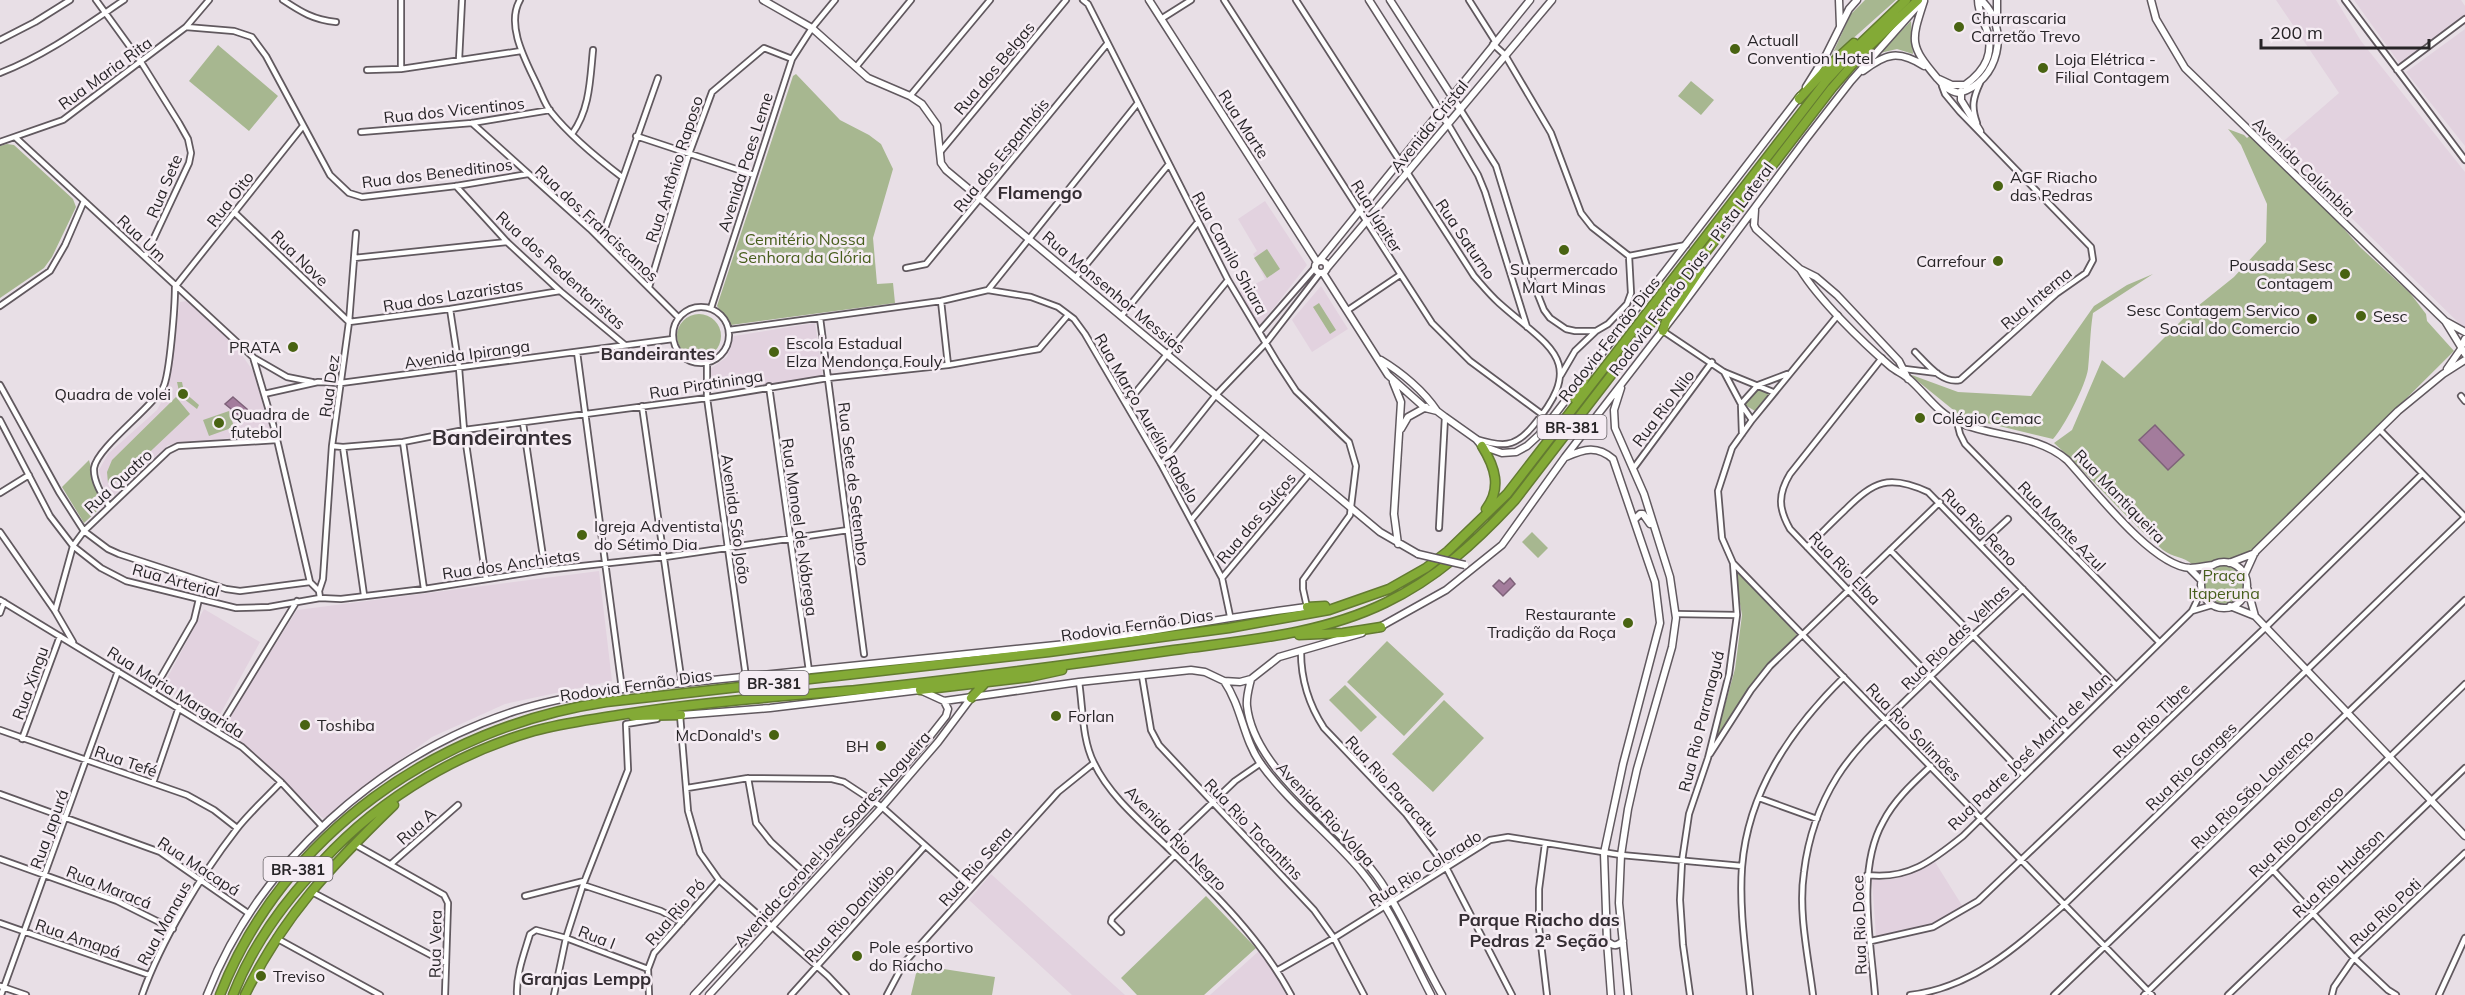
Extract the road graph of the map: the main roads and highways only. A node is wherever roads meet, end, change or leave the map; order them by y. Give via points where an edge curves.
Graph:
1 (1906, 0) edge
2 (1918, 0) edge
3 (1894, 11) junction
4 (1798, 99) road end
5 (1708, 250) junction
6 (1663, 331) road end
7 (1586, 376) road end
8 (1482, 446) road end
9 (1544, 447) junction
10 (1448, 551) junction
11 (1350, 604) junction
12 (1307, 607) road end
13 (1381, 627) road end
14 (1283, 634) junction
15 (1098, 660) junction
16 (986, 682) junction
17 (920, 690) road end
18 (970, 698) road end
19 (621, 715) junction
20 (681, 715) road end
21 (418, 782) junction
22 (247, 994) edge
23 (220, 995) edge
24 (233, 995) edge

1 - 3 highway, Rodovia Fernão Dias / BR-381
2 - 5 highway, Rodovia Fernão Dias / BR-381 via 1832,88
3 - 4 highway, BR-381 via 1830,64
3 - 9 highway, Rodovia Fernão Dias / BR-381 via 1826,81
5 - 6 highway via 1702,267
5 - 14 highway, Rodovia Fernão Dias / BR-381 via 1515,500 1474,543 1433,575 1388,602 1344,621
7 - 9 highway via 1579,394
8 - 10 highway via 1496,478 1494,496
9 - 10 highway, Rodovia Fernão Dias / BR-381 via 1507,494
10 - 11 highway, Rodovia Fernão Dias / BR-381 via 1389,589
11 - 12 highway
11 - 23 highway, Rodovia Fernão Dias / BR-381 via 1229,628 1049,652 606,702 497,729 410,771 335,828 268,906 239,953
13 - 14 highway via 1343,633
14 - 15 highway, Rodovia Fernão Dias / BR-381
15 - 16 highway, BR-381 via 1030,677
15 - 19 highway, Rodovia Fernão Dias / BR-381
16 - 17 highway, BR-381
16 - 18 highway
19 - 20 highway, BR-381
19 - 21 highway, Rodovia Fernão Dias / BR-381 via 533,731 467,756
21 - 22 highway, BR-381 via 310,891 276,938
21 - 24 highway, Rodovia Fernão Dias / BR-381 via 335,845 262,934

